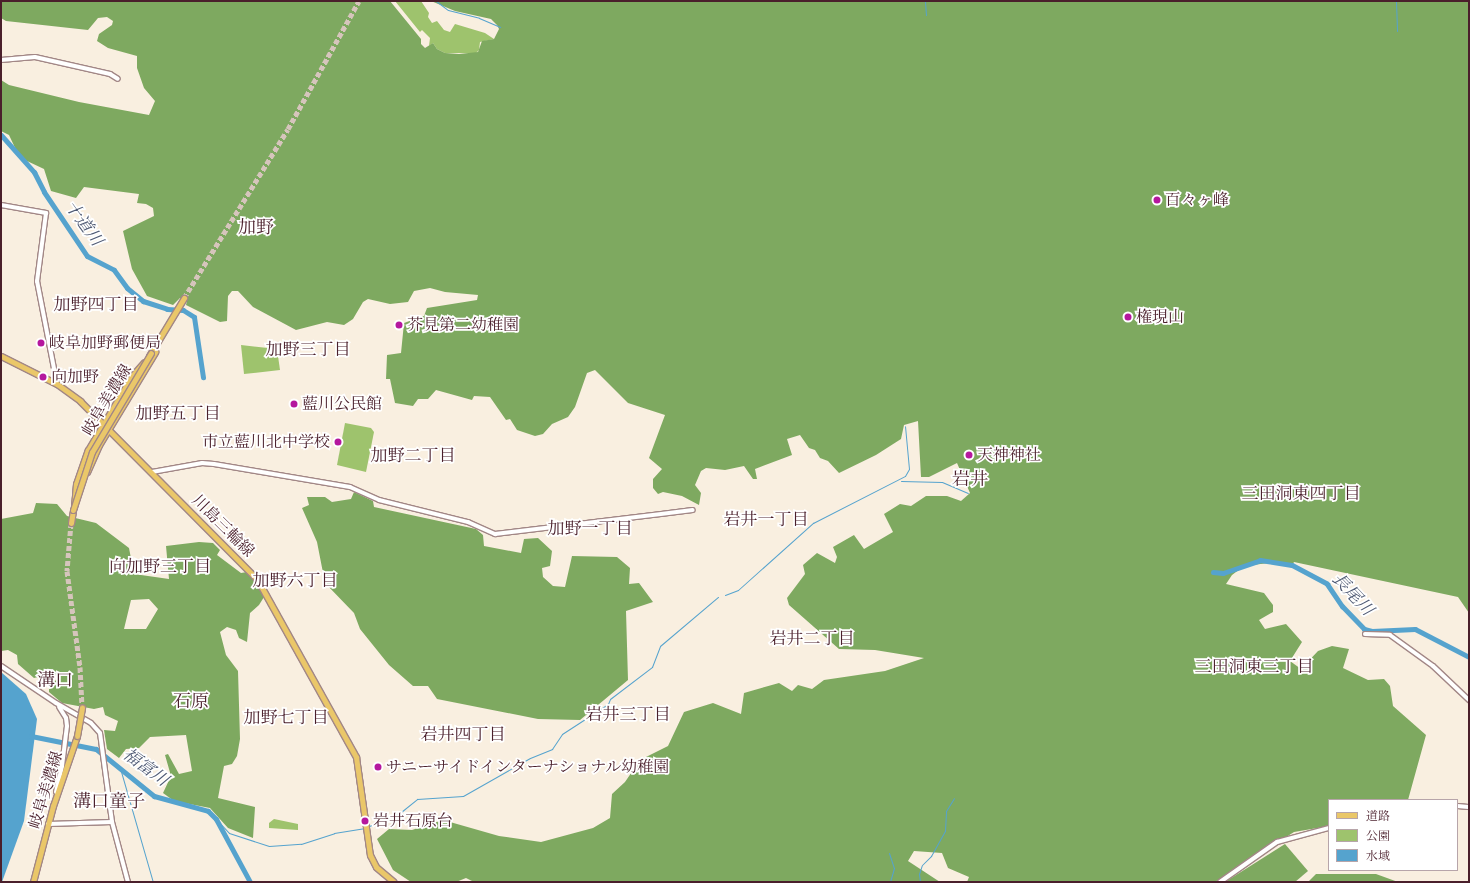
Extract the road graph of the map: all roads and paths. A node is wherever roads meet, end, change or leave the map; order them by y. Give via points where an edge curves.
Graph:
1 (1, 60) edge
2 (118, 79) dead end
3 (1, 204) edge
4 (184, 298) tunnel mouth
5 (167, 326) junction
6 (150, 353) junction
7 (1, 356) edge
8 (57, 384) junction
9 (103, 424) junction
10 (108, 430) junction
11 (152, 472) junction
12 (74, 509) junction
13 (693, 510) dead end
14 (71, 523) tunnel mouth
15 (1365, 634) dead end
16 (1, 666) edge
17 (1469, 700) edge
18 (56, 704) junction
19 (82, 707) tunnel mouth
20 (63, 712) junction
21 (72, 713) junction
22 (53, 806) junction
23 (1458, 806) edge
24 (1469, 807) edge
25 (112, 822) junction
26 (48, 824) junction
27 (1328, 828) edge
28 (33, 882) edge
29 (128, 882) edge
30 (394, 882) edge
31 (1220, 882) edge

1 - 2 street via 35,57 110,74
3 - 8 street via 46,213 37,281
4 - 5 main road, 岐阜美濃線
5 - 6 main road, 岐阜美濃線
5 - 10 main road, bridge
6 - 9 main road, bridge via 132,376
6 - 12 main road, 岐阜美濃線, bridge via 92,452
7 - 8 main road, 川島三輪線
8 - 9 main road, 川島三輪線
9 - 10 main road, 川島三輪線
9 - 12 main road, bridge via 88,450 76,484
10 - 11 main road, 川島三輪線
10 - 12 main road, bridge via 95,454
11 - 13 street via 202,463 350,487 379,500 468,522 495,534
11 - 30 main road, 川島三輪線 via 257,579 356,757 373,861 383,874
12 - 14 main road, 岐阜美濃線
15 - 17 street via 1390,635 1433,666
16 - 18 street
18 - 20 street
18 - 21 street
19 - 22 main road, 岐阜美濃線, bridge via 72,752
20 - 21 street
20 - 22 street via 67,722 67,733
21 - 25 street via 96,727 103,747
22 - 26 main road, 岐阜美濃線
23 - 24 street
25 - 26 street
25 - 29 street
26 - 28 main road, 岐阜美濃線
27 - 31 street via 1277,842

